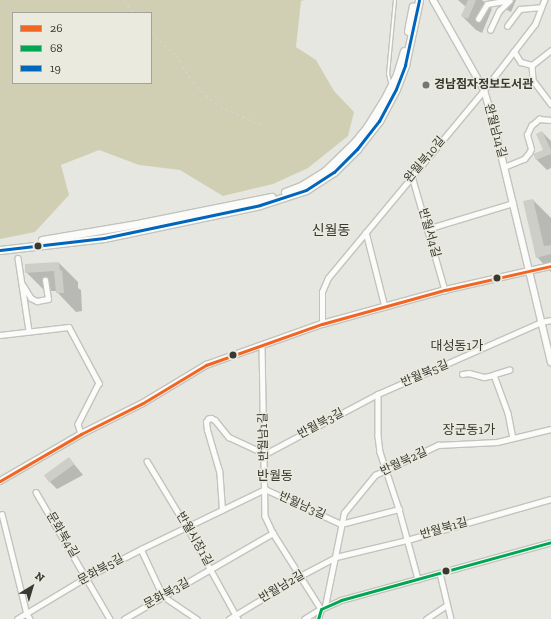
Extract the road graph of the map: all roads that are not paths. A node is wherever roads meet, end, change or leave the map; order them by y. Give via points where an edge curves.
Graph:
1 (395, 0) edge
2 (415, 0) edge
3 (420, 0) edge
4 (433, 0) edge
5 (509, 0) edge
6 (544, 0) edge
7 (541, 6) junction
8 (478, 19) dead end
9 (508, 26) dead end
10 (490, 30) dead end
11 (551, 50) edge
12 (514, 51) junction
13 (532, 65) junction
14 (391, 85) junction
15 (484, 90) junction
16 (551, 104) edge
17 (551, 120) edge
18 (504, 167) junction
19 (412, 176) junction
20 (513, 204) junction
21 (427, 229) junction
22 (366, 232) junction
23 (0, 248) edge
24 (18, 258) dead end
25 (551, 266) edge
26 (530, 272) junction
27 (45, 280) dead end
28 (22, 284) junction
29 (445, 290) junction
30 (385, 307) junction
31 (551, 320) edge
32 (541, 322) junction
33 (322, 324) junction
34 (29, 331) junction
35 (0, 335) edge
36 (262, 345) junction
37 (551, 362) edge
38 (510, 370) dead end
39 (462, 374) dead end
40 (494, 375) junction
41 (378, 394) junction
42 (551, 429) edge
43 (81, 434) junction
44 (513, 438) junction
45 (264, 454) junction
46 (147, 461) dead end
47 (386, 470) junction
48 (0, 481) edge
49 (265, 490) junction
50 (36, 492) dead end
51 (551, 499) edge
52 (399, 508) junction
53 (222, 510) junction
54 (2, 514) dead end
55 (341, 524) junction
56 (187, 527) junction
57 (273, 533) junction
58 (407, 540) junction
59 (551, 542) edge
60 (141, 549) junction
61 (336, 557) junction
62 (211, 570) junction
63 (440, 573) junction
64 (300, 576) junction
65 (87, 577) junction
66 (418, 579) junction
67 (163, 596) junction
68 (447, 605) junction
69 (323, 608) junction
70 (27, 614) junction
71 (237, 617) edge
72 (17, 619) edge
73 (30, 619) edge
74 (110, 619) edge
75 (124, 619) edge
76 (197, 619) edge
77 (229, 619) edge
78 (305, 619) edge
79 (318, 619) edge
80 (426, 619) edge
81 (451, 619) edge

1 - 14 lane via 388,74
2 - 14 main road via 405,48
3 - 23 main road via 405,65 379,121 357,149 334,172 306,190 260,205 104,238
4 - 15 main road, 완월남14길
5 - 8 street via 488,4
5 - 10 street via 499,11
6 - 7 street, 완월북10길
7 - 9 street via 520,9
7 - 12 street, 완월북10길 via 535,24
11 - 13 street
12 - 13 street via 521,62
12 - 15 street, 완월북10길
13 - 16 street via 533,80
14 - 23 main road via 367,127 345,154 315,178 283,193 244,204
15 - 18 main road, 완월남14길
15 - 19 street, 완월북10길
17 - 18 street via 539,119 531,126 527,135 531,149 529,153 524,159
18 - 20 main road, 완월남14길
19 - 21 street, 반월서4길
19 - 22 street, 완월북10길
20 - 21 street
20 - 26 main road, 완월남14길
21 - 29 street, 반월서4길
22 - 30 street
22 - 33 street, 완월북10길 via 328,278 322,292
24 - 28 street
25 - 26 main road
26 - 29 main road
26 - 32 main road, 완월남14길
27 - 28 street via 48,299 37,301 31,298
28 - 34 street
29 - 30 main road
30 - 33 main road
31 - 32 street, 반월북5길
32 - 37 main road, 완월남14길
32 - 41 street, 반월북5길
33 - 36 main road
34 - 35 street
34 - 43 street via 69,327 98,383 78,424
36 - 43 main road via 206,365 143,403
36 - 45 street, 반월남1길
38 - 40 street
39 - 40 street via 484,377
40 - 44 street via 508,413
41 - 45 street, 반월북3길
41 - 47 street via 378,436
42 - 44 street, 반월북2길
43 - 48 main road
44 - 47 street, 반월북2길 via 497,442 438,445
45 - 49 street, 반월남1길
45 - 53 street via 229,437 215,420 208,419 207,430 219,471
46 - 56 street, 반월시장1길
47 - 52 street
47 - 55 street, 반월북2길 via 375,475 366,485 344,513
49 - 53 street, 반월남3길
49 - 55 street, 반월남3길
49 - 57 street, 반월남1길 via 265,516
50 - 65 street, 문화북4길
51 - 58 street, 반월북1길
52 - 55 street, 반월남3길
52 - 58 street
53 - 56 street, 반월남3길
54 - 70 street
55 - 61 street, 반월북2길
56 - 60 street, 문화북5길
56 - 62 street, 반월시장1길
57 - 62 street, 문화북3길
57 - 64 street, 반월남1길
58 - 61 street, 반월북1길
58 - 66 street
59 - 63 street
60 - 65 street, 문화북5길
60 - 67 street
61 - 64 street, 반월남2길
61 - 69 street, 반월북2길
62 - 67 street, 문화북3길
62 - 71 street, 반월시장1길
63 - 66 street
63 - 68 street
64 - 69 street, 반월남1길
64 - 71 street, 반월남2길
65 - 70 street, 문화북5길
65 - 74 street, 문화북4길
66 - 69 street via 341,600
67 - 75 street, 문화북3길
67 - 76 street
68 - 80 street
68 - 81 street
69 - 78 street
69 - 79 street, 반월북2길
70 - 72 street, 문화북5길
70 - 73 street
71 - 77 street, 반월남2길

